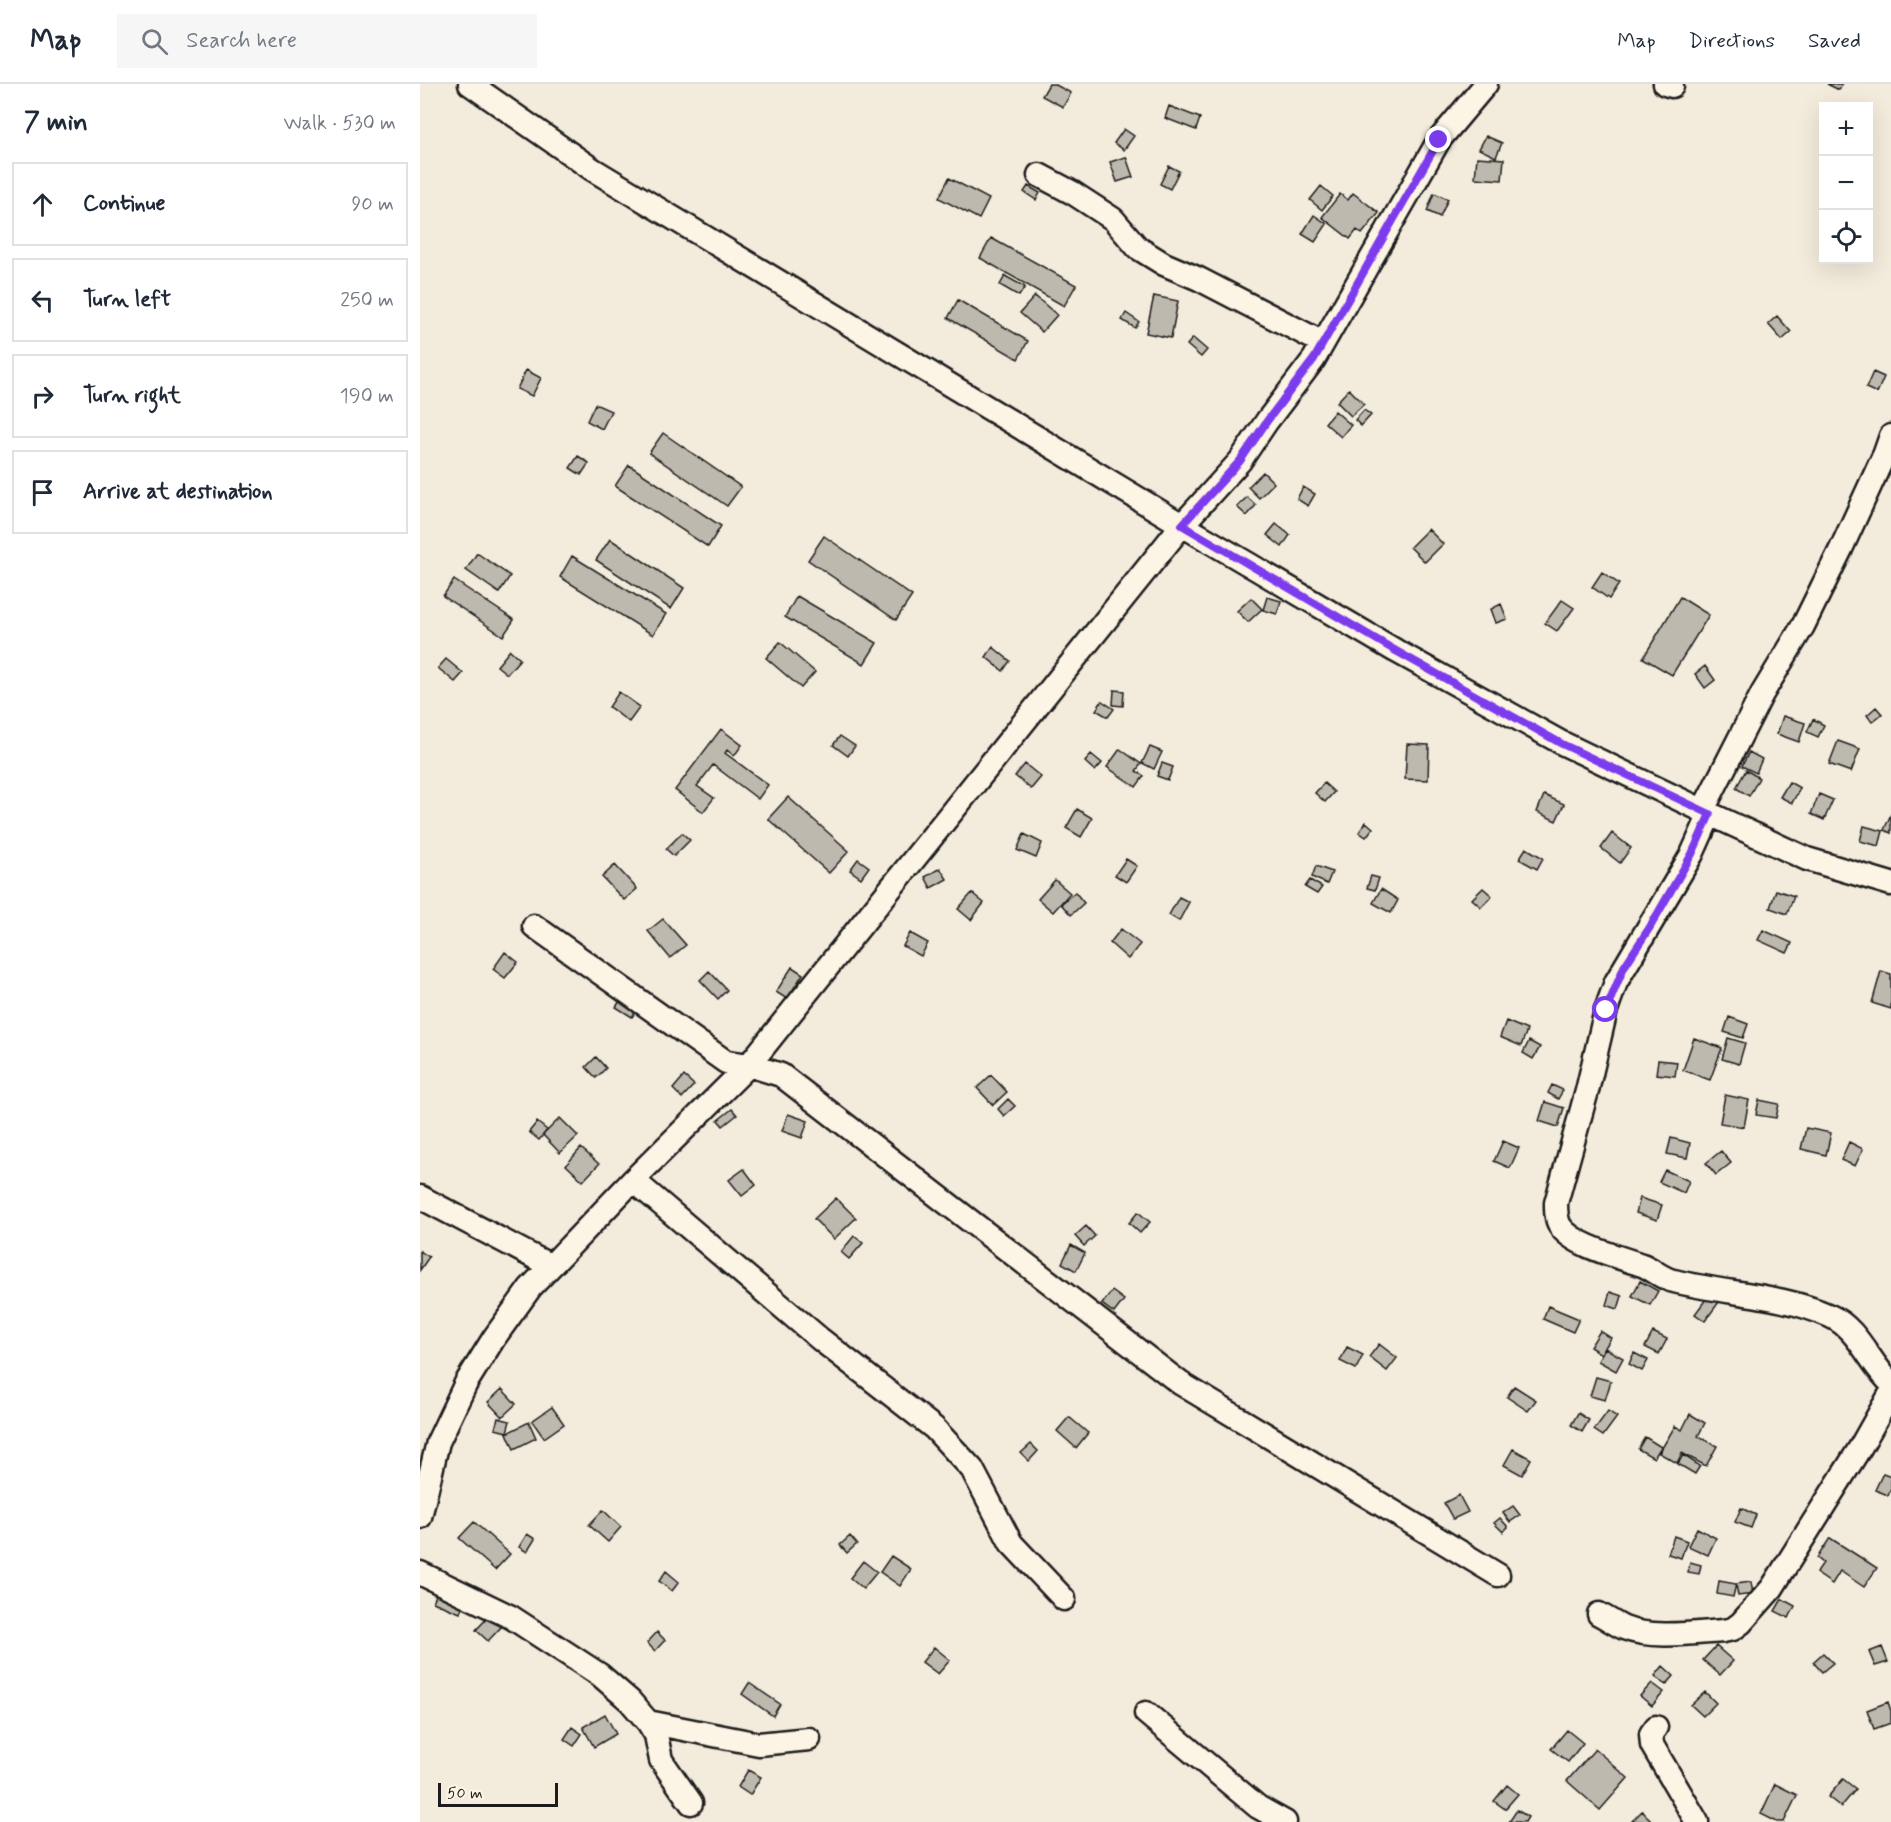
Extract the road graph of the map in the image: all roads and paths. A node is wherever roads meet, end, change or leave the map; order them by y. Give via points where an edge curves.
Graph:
1 (470, 84) edge
2 (1486, 84) edge
3 (1039, 175) dead end
4 (1323, 343) junction
5 (1891, 436) edge
6 (1182, 525) junction
7 (1706, 812) junction
8 (1891, 884) edge
9 (534, 926) dead end
10 (749, 1065) junction
11 (633, 1180) junction
12 (420, 1197) edge
13 (551, 1266) junction
14 (1891, 1383) edge
15 (1891, 1393) edge
16 (420, 1517) edge
17 (420, 1574) edge
18 (1498, 1575) dead end
19 (1064, 1599) dead end
20 (1599, 1614) dead end
21 (1146, 1713) dead end
22 (648, 1722) junction
23 (1656, 1727) dead end
24 (809, 1739) dead end
25 (691, 1803) dead end
26 (1285, 1822) edge
27 (1697, 1822) edge

1 - 6 street via 592,169
2 - 4 street via 1439,140
3 - 4 street via 1113,219 1138,248 1164,264
4 - 6 street via 1240,461
5 - 7 street via 1832,569 1762,694
6 - 7 street via 1562,744
6 - 10 street
7 - 8 street via 1807,859
7 - 14 street via 1692,854 1616,982 1556,1203 1557,1219 1566,1232 1589,1246 1646,1266 1666,1279 1779,1299 1830,1316 1857,1339
9 - 10 street via 726,1062
10 - 11 street
10 - 18 street via 781,1075 1180,1383
11 - 13 street
11 - 19 street via 820,1339 934,1428 972,1469 1011,1544
12 - 13 street
13 - 16 street via 500,1329 466,1383 438,1442
15 - 20 street via 1772,1588 1741,1623 1723,1631 1653,1634 1623,1628
17 - 22 street via 511,1617 563,1650 600,1675
21 - 26 street via 1257,1807
22 - 24 street via 759,1744
22 - 25 street via 656,1735 661,1760
23 - 27 street via 1651,1734 1652,1745

